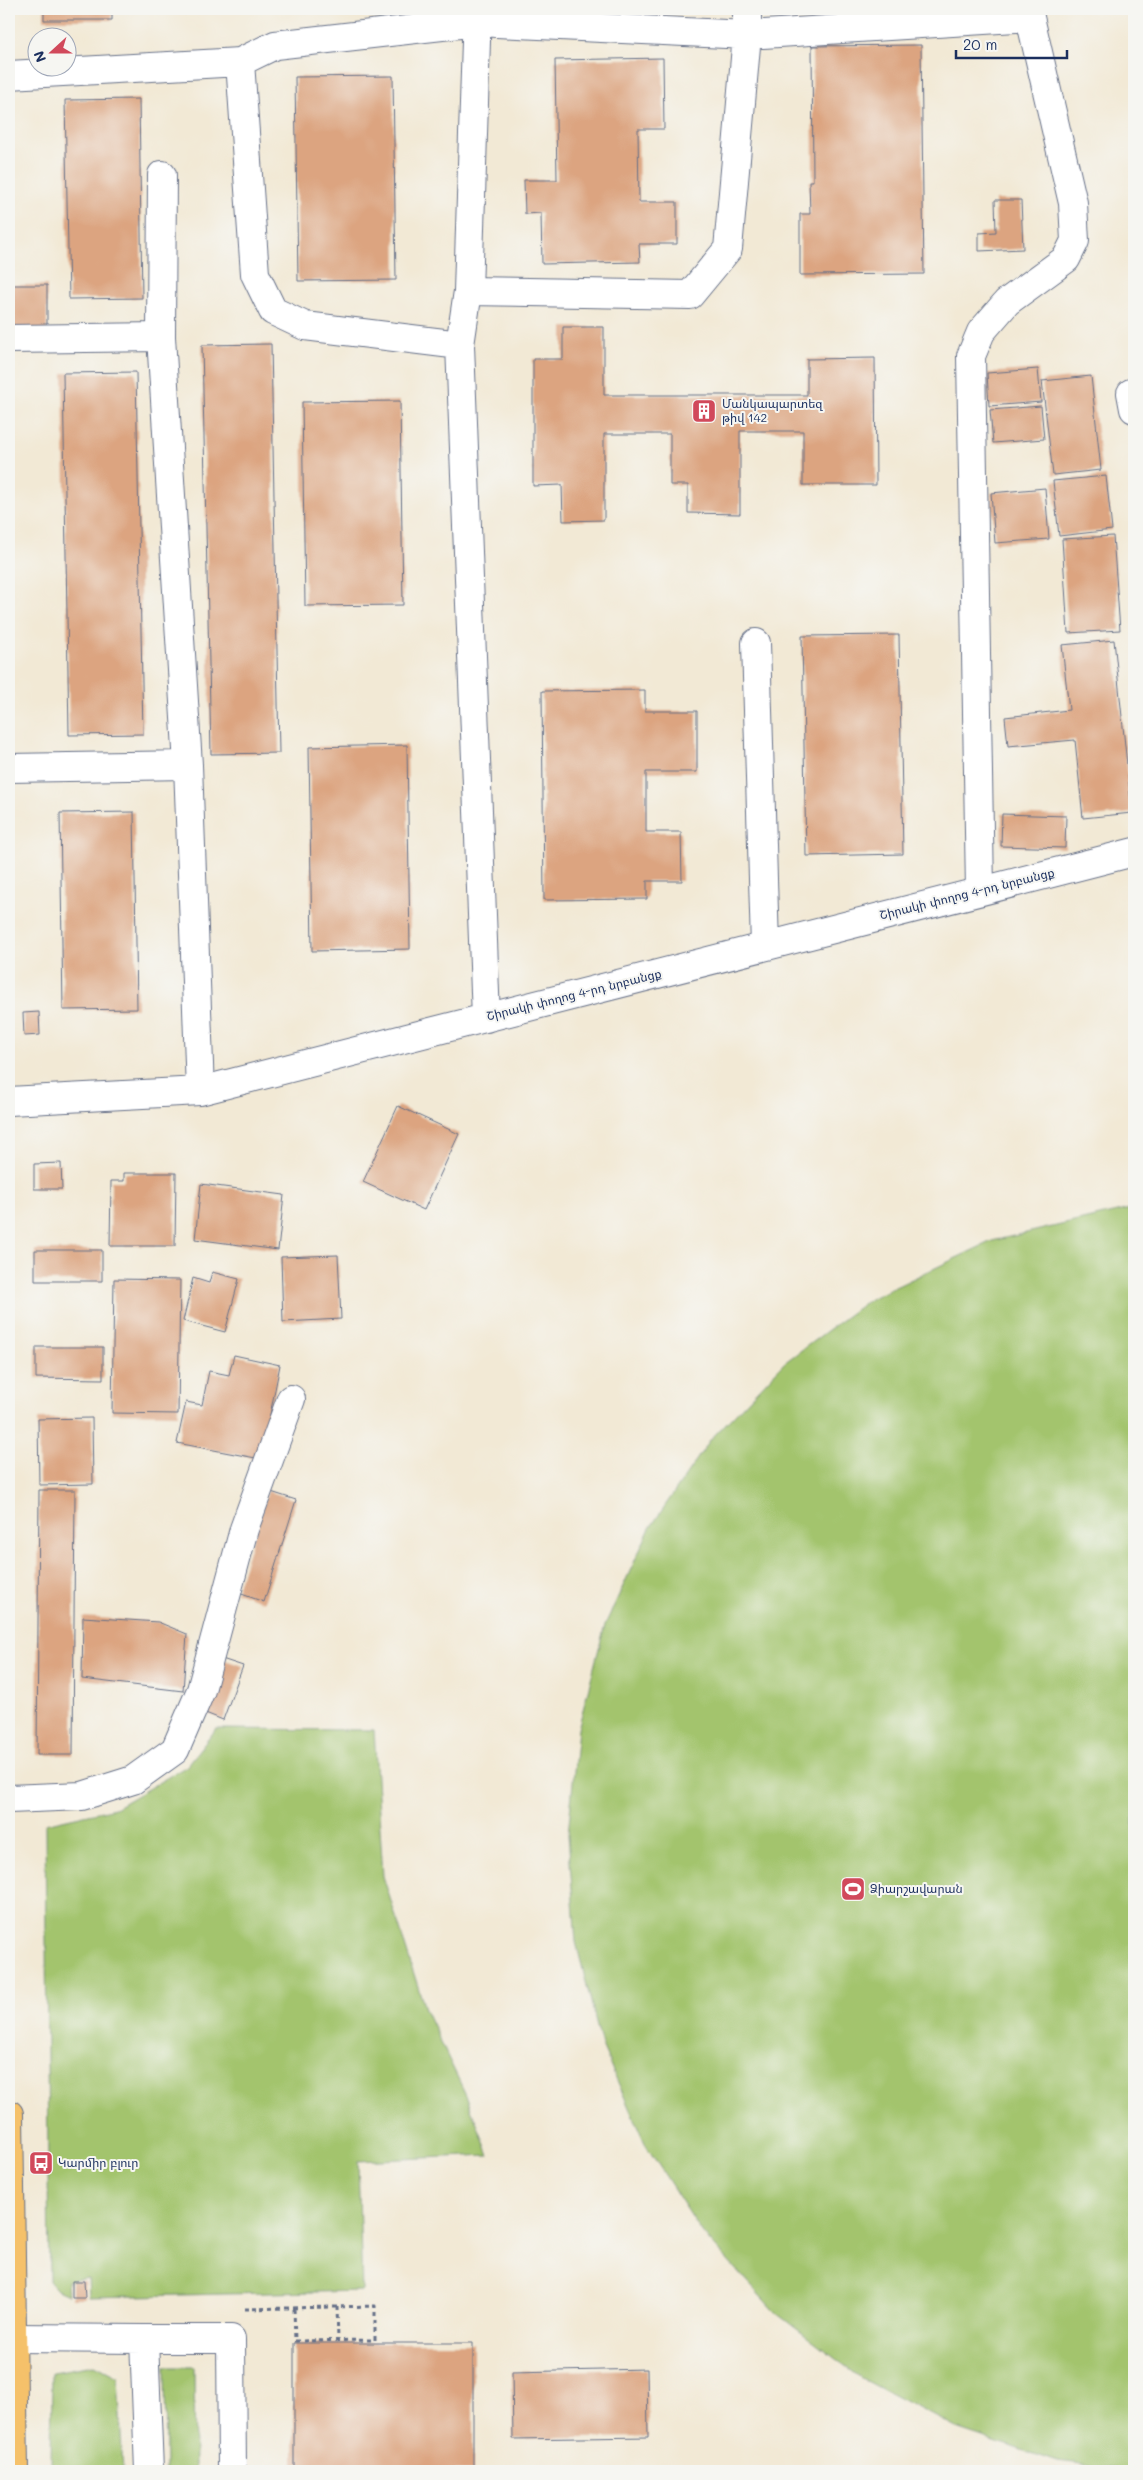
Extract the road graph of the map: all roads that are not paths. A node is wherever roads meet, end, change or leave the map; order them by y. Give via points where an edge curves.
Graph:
1 (1029, 13) edge
2 (477, 15) edge
3 (747, 22) edge
4 (240, 62) junction
5 (9, 75) edge
6 (162, 175) dead end
7 (468, 292) junction
8 (161, 337) junction
9 (9, 339) edge
10 (460, 345) junction
11 (756, 643) dead end
12 (188, 765) junction
13 (9, 768) edge
14 (1134, 852) edge
15 (980, 891) junction
16 (765, 946) junction
17 (486, 1018) junction
18 (200, 1091) junction
19 (9, 1101) edge
20 (291, 1399) dead end
21 (9, 1800) edge
22 (9, 2114) edge
23 (12, 2338) junction
24 (144, 2339) junction
25 (14, 2471) edge
26 (149, 2471) edge
27 (232, 2471) edge

1 - 3 street
1 - 15 street via 1073,203 1075,241 1066,259 1008,302 981,332 971,356
2 - 3 street
2 - 4 street via 275,45
2 - 7 street
3 - 7 street via 728,249 690,295
4 - 5 street
4 - 10 street via 255,274 273,311 305,326
6 - 8 street
7 - 10 street
8 - 9 street
8 - 12 street
10 - 17 street
11 - 16 street
12 - 13 street
12 - 18 street
14 - 15 street, Շիրակի փողոց 4-րդ նրբանցք
15 - 16 street, Շիրակի փողոց 4-րդ նրբանցք
16 - 17 street, Շիրակի փողոց 4-րդ նրբանցք
17 - 18 street, Շիրակի փողոց 4-րդ նրբանցք
18 - 19 street, Շիրակի փողոց 4-րդ նրբանցք
20 - 21 street via 244,1529 201,1690 175,1750 133,1780 82,1796
22 - 23 highway
23 - 24 street
23 - 25 highway
24 - 26 street
24 - 27 street via 231,2339

